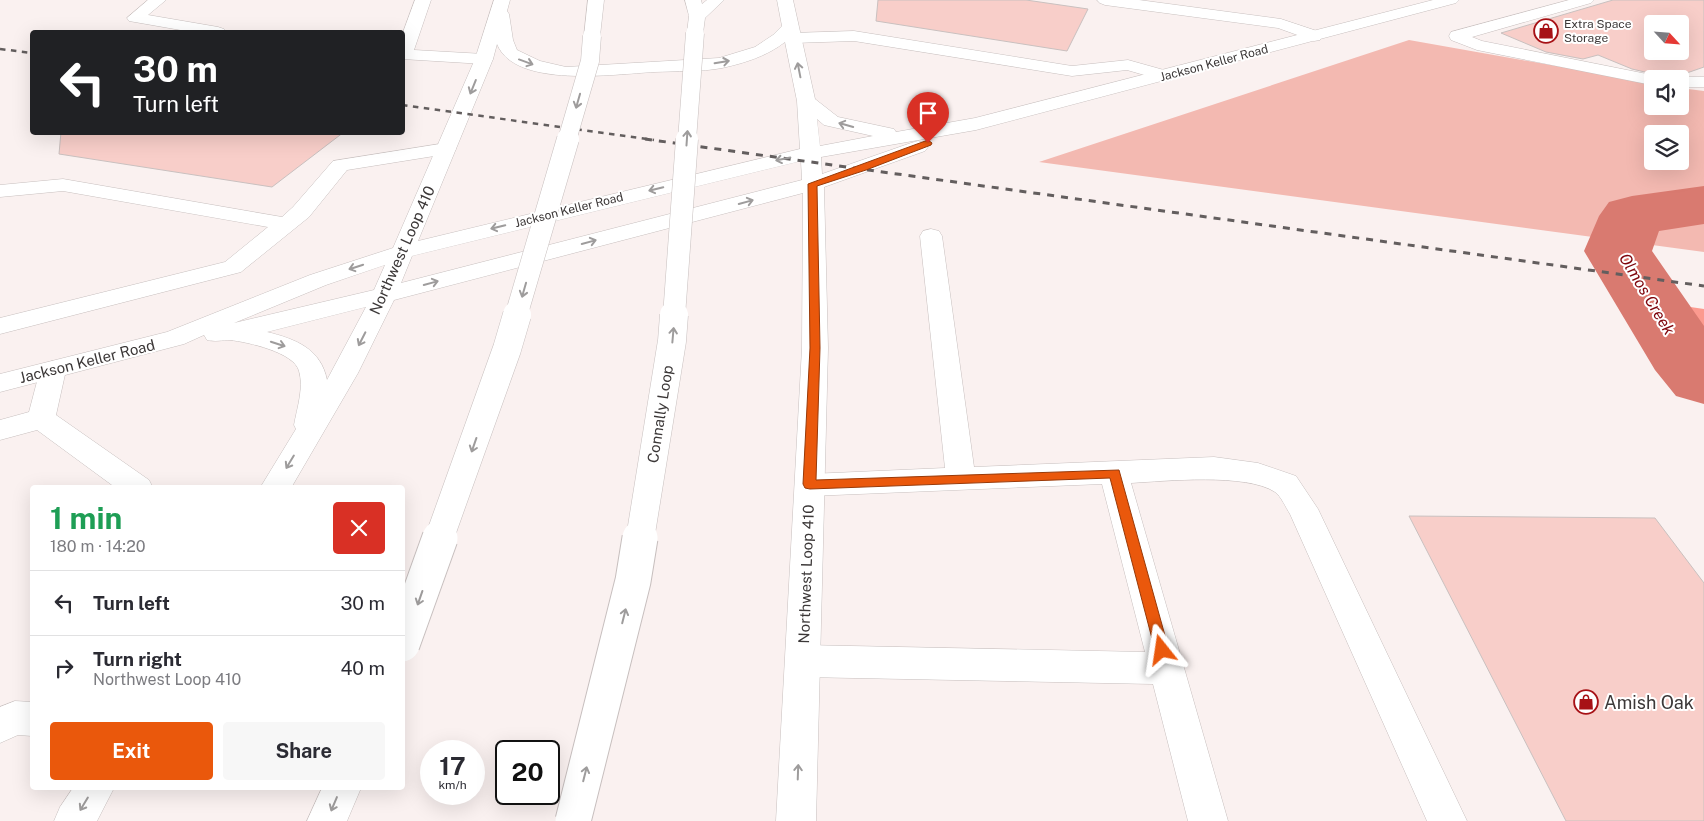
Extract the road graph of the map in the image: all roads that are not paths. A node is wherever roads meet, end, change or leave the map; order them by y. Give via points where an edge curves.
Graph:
1 (158, 0) edge
2 (424, 0) edge
3 (596, 0) edge
4 (693, 0) edge
5 (716, 0) edge
6 (785, 0) edge
7 (1105, 0) edge
8 (1451, 0) edge
9 (1586, 0) edge
10 (501, 4) edge
11 (696, 25) junction
12 (206, 30) edge
13 (792, 32) junction
14 (1314, 36) junction
15 (405, 49) edge
16 (405, 54) edge
17 (484, 59) junction
18 (1165, 76) junction
19 (1644, 78) edge
20 (1689, 82) edge
21 (1704, 82) edge
22 (806, 101) junction
23 (976, 124) junction
24 (911, 136) junction
25 (446, 149) junction
26 (811, 153) junction
27 (813, 184) junction
28 (0, 191) edge
29 (286, 224) junction
30 (931, 236) dead end
31 (402, 252) junction
32 (384, 295) junction
33 (0, 326) edge
34 (231, 332) junction
35 (174, 338) junction
36 (53, 370) junction
37 (0, 383) edge
38 (41, 419) junction
39 (0, 430) edge
40 (306, 436) junction
41 (1114, 473) junction
42 (961, 479) junction
43 (810, 484) junction
44 (134, 485) edge
45 (277, 485) edge
46 (405, 636) edge
47 (803, 661) junction
48 (1167, 668) junction
49 (30, 718) edge
50 (0, 726) edge
51 (93, 790) edge
52 (341, 790) edge
53 (74, 821) edge
54 (327, 821) edge
55 (573, 821) edge
56 (796, 821) edge
57 (1208, 821) edge
58 (1448, 821) edge

1 - 12 main road via 135,18
2 - 15 main road
3 -> 46 main road, bridge via 590,61 507,349
4 - 11 main road, Connally Loop
5 - 11 main road
6 - 13 main road, Northwest Loop 410
7 - 14 main road via 1281,24
8 - 14 main road, Jackson Keller Road
9 - 19 main road via 1457,36 1477,45
10 -> 13 main road via 506,48 512,57 566,72 720,63 761,51
10 - 17 main road, Northwest Loop 410
55 -> 11 main road, Connally Loop, bridge via 632,581 672,341
13 - 18 main road via 854,36 1072,71 1128,65
22 -> 13 main road, Northwest Loop 410
14 - 18 main road, Jackson Keller Road
16 - 17 main road
17 -> 25 main road, Northwest Loop 410
18 - 23 main road, Jackson Keller Road
20 - 21 main road
24 -> 22 main road via 854,128 831,121
22 - 26 main road, Northwest Loop 410
23 - 24 main road, Jackson Keller Road
23 - 27 main road, Jackson Keller Road
24 - 26 main road, Jackson Keller Road
25 - 29 main road via 340,165 301,212
25 - 31 main road, Northwest Loop 410
26 - 27 main road, Northwest Loop 410
26 -> 31 main road, Jackson Keller Road
32 -> 27 main road, Jackson Keller Road
27 - 43 main road, Northwest Loop 410 via 815,348
28 - 29 main road via 63,185
29 - 33 main road via 233,267
30 - 42 main road
31 - 32 main road, Northwest Loop 410
31 -> 35 main road, Jackson Keller Road via 318,280
32 - 34 main road, Jackson Keller Road
32 -> 40 main road, Northwest Loop 410 via 345,372
34 - 35 main road, Jackson Keller Road
34 -> 40 main road via 291,348 308,362 314,380
35 - 36 main road, Jackson Keller Road
36 - 37 main road, Jackson Keller Road
36 - 38 main road
38 - 39 main road
38 - 44 main road
40 -> 45 main road, Northwest Loop 410
41 - 42 main road
41 - 48 main road
41 - 58 main road via 1214,468 1258,474 1286,484 1303,509
42 - 43 main road
43 - 47 main road, Northwest Loop 410
47 - 48 main road
56 -> 47 main road, Northwest Loop 410
48 - 57 main road
49 - 50 main road via 15,718
51 -> 53 main road
52 -> 54 main road

